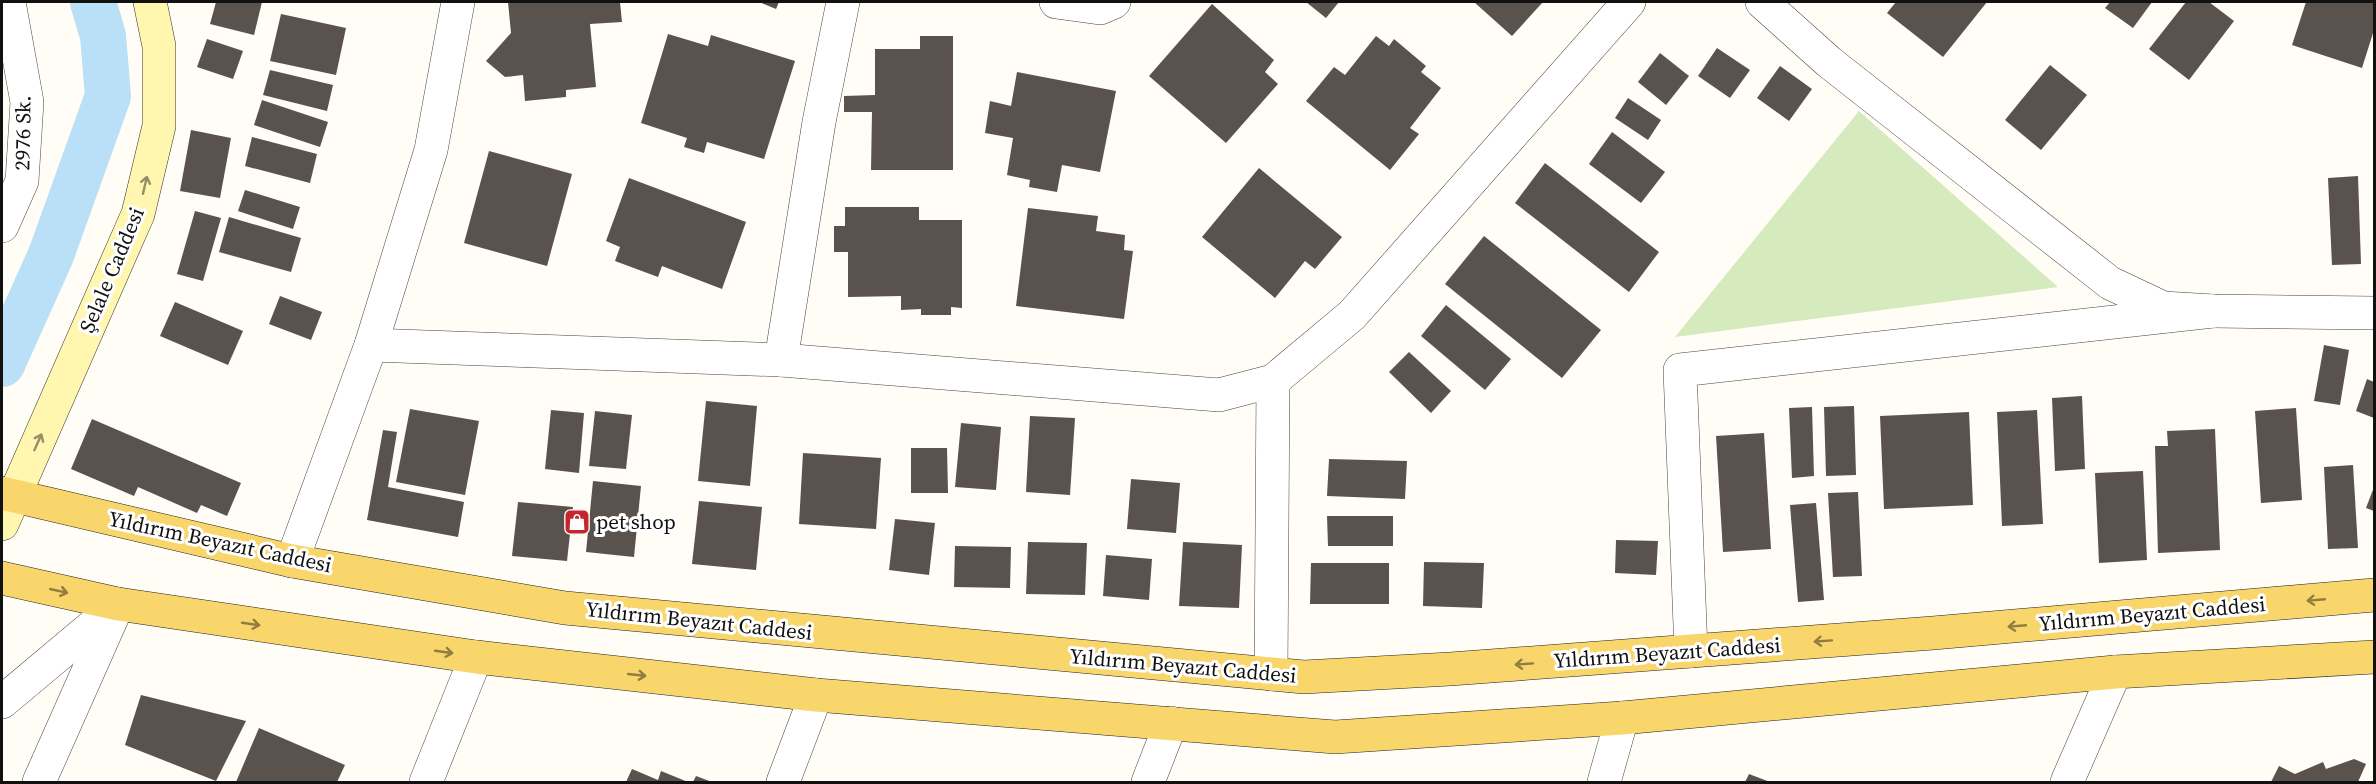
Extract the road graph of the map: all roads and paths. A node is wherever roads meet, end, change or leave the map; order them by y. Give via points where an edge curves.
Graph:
1 (9, 2) edge
2 (150, 2) edge
3 (458, 2) edge
4 (843, 2) edge
5 (1056, 2) edge
6 (1114, 2) edge
7 (1629, 2) edge
8 (1762, 2) edge
9 (2, 226) edge
10 (2213, 311) junction
11 (2374, 313) edge
12 (371, 345) junction
13 (781, 360) junction
14 (1274, 381) junction
15 (6, 504) edge
16 (292, 561) junction
17 (2, 578) edge
18 (2374, 595) edge
19 (118, 604) junction
20 (1691, 651) junction
21 (477, 657) junction
22 (2374, 657) edge
23 (2115, 672) junction
24 (1271, 674) junction
25 (816, 695) junction
26 (2, 702) edge
27 (1622, 718) junction
28 (1171, 723) junction
29 (39, 783) edge
30 (426, 783) edge
31 (783, 783) edge
32 (1148, 783) edge
33 (1604, 783) edge
34 (2067, 783) edge

1 - 9 street, 2976 Sk. via 27,102 22,181
15 -> 2 street, Şelale Caddesi via 138,213 159,126 159,46
3 - 12 street via 431,150
4 - 13 street via 819,122
5 - 6 street via 1100,8
7 - 14 street via 1352,315
8 - 10 street via 1829,62 2110,283 2163,308
10 - 11 street
10 - 20 street via 1680,370
12 - 13 street
12 - 16 street
13 - 14 street via 1219,395
14 - 24 street
15 - 16 main road, Yıldırım Beyazıt Caddesi
16 - 24 main road, Yıldırım Beyazıt Caddesi via 565,608
17 -> 19 main road
18 -> 20 main road, Yıldırım Beyazıt Caddesi
19 -> 21 main road
19 - 26 street
19 - 29 street
20 -> 24 main road, Yıldırım Beyazıt Caddesi via 1304,677
21 -> 25 main road
21 - 30 street
22 - 23 main road
23 - 27 main road
23 - 34 street
25 - 28 main road
25 - 31 street
27 - 28 main road via 1335,737
27 - 33 street
28 - 32 street

